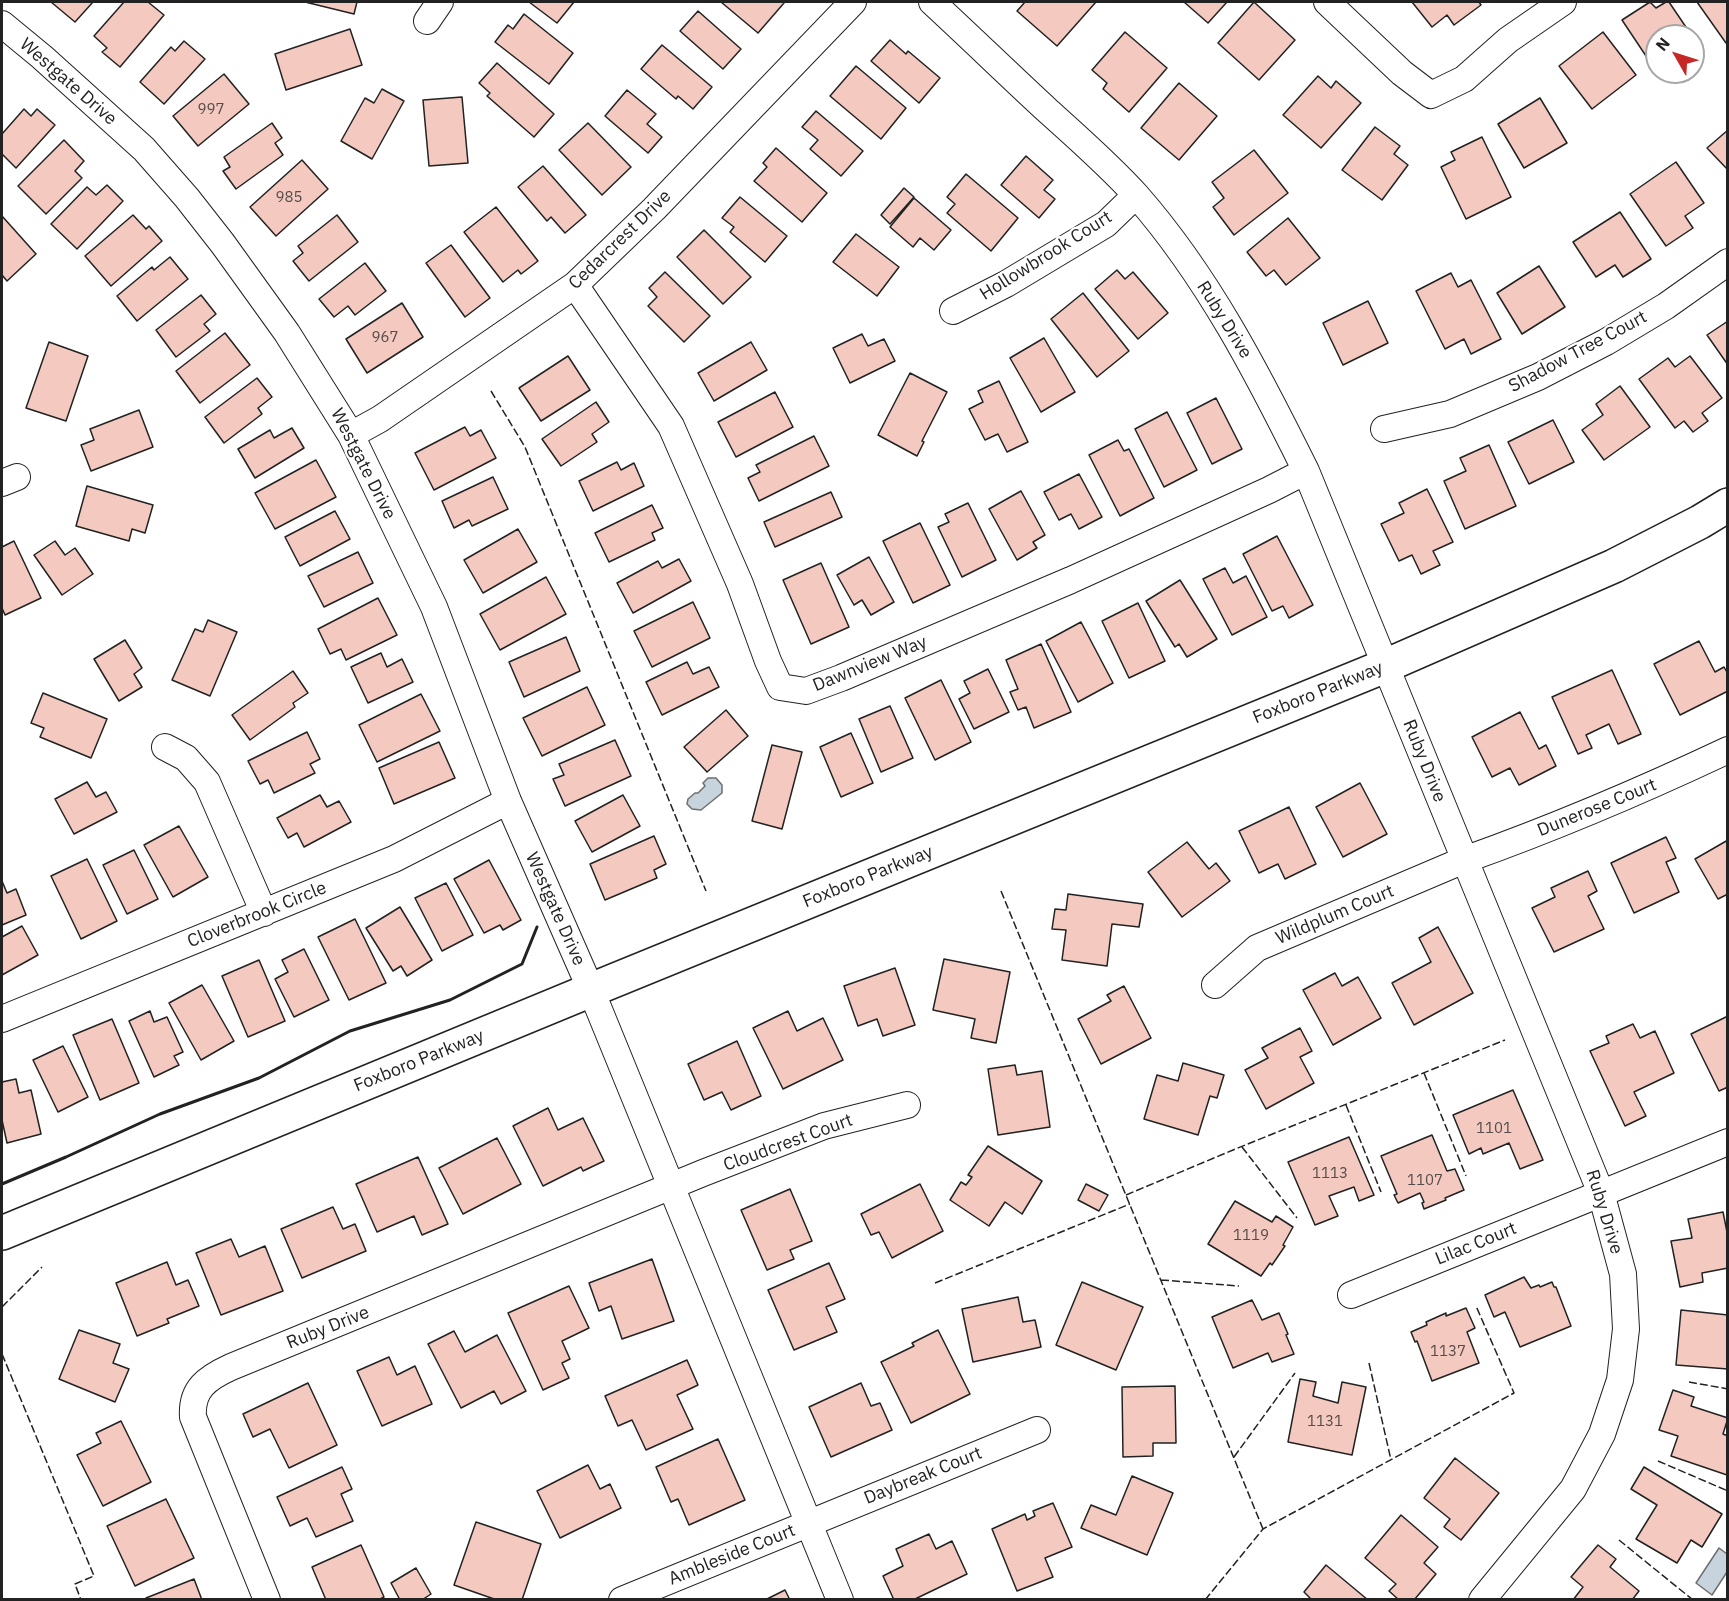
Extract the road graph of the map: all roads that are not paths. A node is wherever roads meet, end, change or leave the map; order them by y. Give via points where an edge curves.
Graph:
1 (853, 2) edge
2 (932, 2) edge
3 (1327, 2) edge
4 (1563, 2) edge
5 (4, 30) edge
6 (1136, 195) junction
7 (1728, 262) edge
8 (575, 285) junction
9 (953, 311) dead end
10 (1384, 429) dead end
11 (351, 435) junction
12 (1306, 471) junction
13 (1728, 505) edge
14 (1385, 666) junction
15 (165, 747) dead end
16 (1728, 750) edge
17 (508, 801) junction
18 (1464, 860) junction
19 (264, 912) junction
20 (1215, 985) dead end
21 (591, 990) junction
22 (2, 1020) edge
23 (907, 1105) dead end
24 (1728, 1142) edge
25 (671, 1187) junction
26 (1601, 1193) junction
27 (2, 1233) edge
28 (1351, 1295) dead end
29 (1037, 1430) dead end
30 (809, 1524) junction
31 (267, 1599) edge
32 (622, 1599) edge
33 (840, 1599) edge
34 (1482, 1599) edge

1 - 8 street, Cedarcrest Drive via 654,209
2 - 6 street, Ruby Drive
3 - 4 street via 1402,74 1431,95 1464,79 1508,40
5 - 11 street, Westgate Drive via 42,57 144,149 187,198 288,333
6 - 9 street, Hollowbrook Court via 1106,224
6 - 12 street, Ruby Drive via 1229,324
7 - 10 street, Shadow Tree Court via 1666,306 1538,377 1449,414
8 - 11 street, Cedarcrest Drive
8 - 12 street, Dawnview Way via 671,426 780,687 806,691 841,678 1071,580
11 - 17 street, Westgate Drive via 434,607
12 - 14 street, Ruby Drive
13 - 14 main road, Foxboro Parkway via 1614,566
14 - 18 street, Ruby Drive
14 - 21 main road, Foxboro Parkway
15 - 19 street via 186,758 207,782
16 - 18 street, Dunerose Court via 1655,784
17 - 19 street, Cloverbrook Circle via 394,859
17 - 21 street, Westgate Drive
18 - 20 street, Wildplum Court via 1257,948
18 - 26 street, Ruby Drive
19 - 22 street, Cloverbrook Circle
21 - 25 street, Westgate Drive
21 - 27 main road, Foxboro Parkway
23 - 25 street, Cloudcrest Court via 824,1126
24 - 26 street, Lilac Court
25 - 30 street, Westgate Drive
25 - 31 street, Ruby Drive via 221,1371 201,1385 195,1396 193,1417
26 - 28 street, Lilac Court
26 - 34 street, Ruby Drive via 1623,1274 1626,1329 1620,1380 1602,1434 1573,1490
29 - 30 street, Daybreak Court
30 - 32 street, Ambleside Court
30 - 33 street, Westgate Drive

